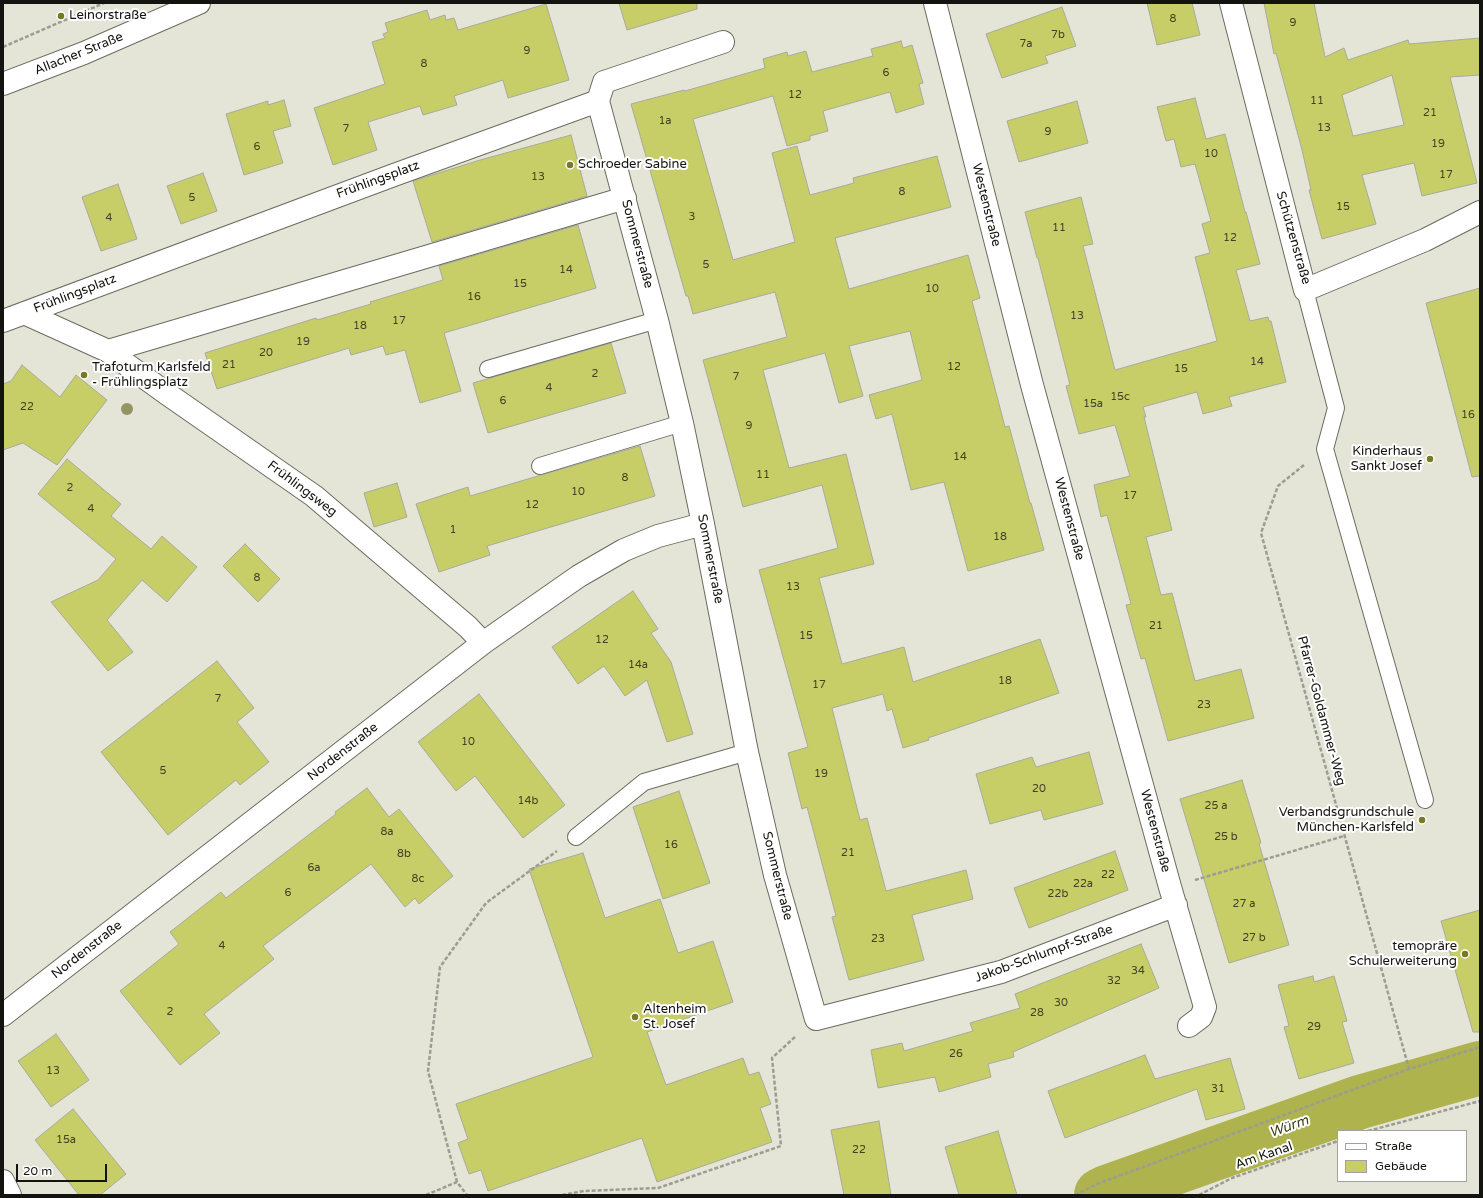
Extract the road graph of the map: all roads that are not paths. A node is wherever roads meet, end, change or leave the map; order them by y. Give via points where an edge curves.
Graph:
1 (199, 3) edge
2 (935, 3) edge
3 (1232, 3) edge
4 (723, 42) dead end
5 (3, 84) edge
6 (598, 101) junction
7 (625, 198) junction
8 (1480, 212) edge
9 (1305, 290) junction
10 (24, 313) junction
11 (657, 320) junction
12 (3, 321) edge
13 (108, 351) junction
14 (488, 369) dead end
15 (682, 423) junction
16 (540, 466) dead end
17 (703, 524) junction
18 (483, 643) junction
19 (747, 752) junction
20 (1425, 800) dead end
21 (576, 837) road end
22 (1173, 896) junction
23 (3, 1015) edge
24 (816, 1019) joint
25 (1189, 1026) dead end
26 (3, 1181) edge
27 (10, 1195) edge

1 - 5 street, Allacher Straße via 84,53
2 - 22 street, Westenstraße via 1032,385
3 - 9 street, Schützenstraße
4 - 6 street via 604,82
6 - 7 street, Sommerstraße
6 - 10 street, Frühlingsplatz via 394,174
7 - 11 street, Sommerstraße
7 - 13 street
8 - 9 street, Schützenstraße via 1425,240
9 - 20 lane via 1336,408 1325,449
10 - 12 street, Frühlingsplatz
10 - 13 street, Frühlingsplatz
11 - 14 lane
11 - 15 street, Sommerstraße
13 - 18 street, Frühlingsweg via 314,496 468,627
15 - 16 lane
15 - 17 street, Sommerstraße
17 - 18 street, Nordenstraße via 658,536 624,550 579,576
17 - 19 street, Sommerstraße
18 - 23 street, Nordenstraße
19 - 21 lane via 644,782
19 - 24 street, Sommerstraße via 775,875
22 - 24 street, Jakob-Schlumpf-Straße via 1001,972
22 - 25 street, Westenstraße via 1205,1006 1201,1017
26 - 27 street

